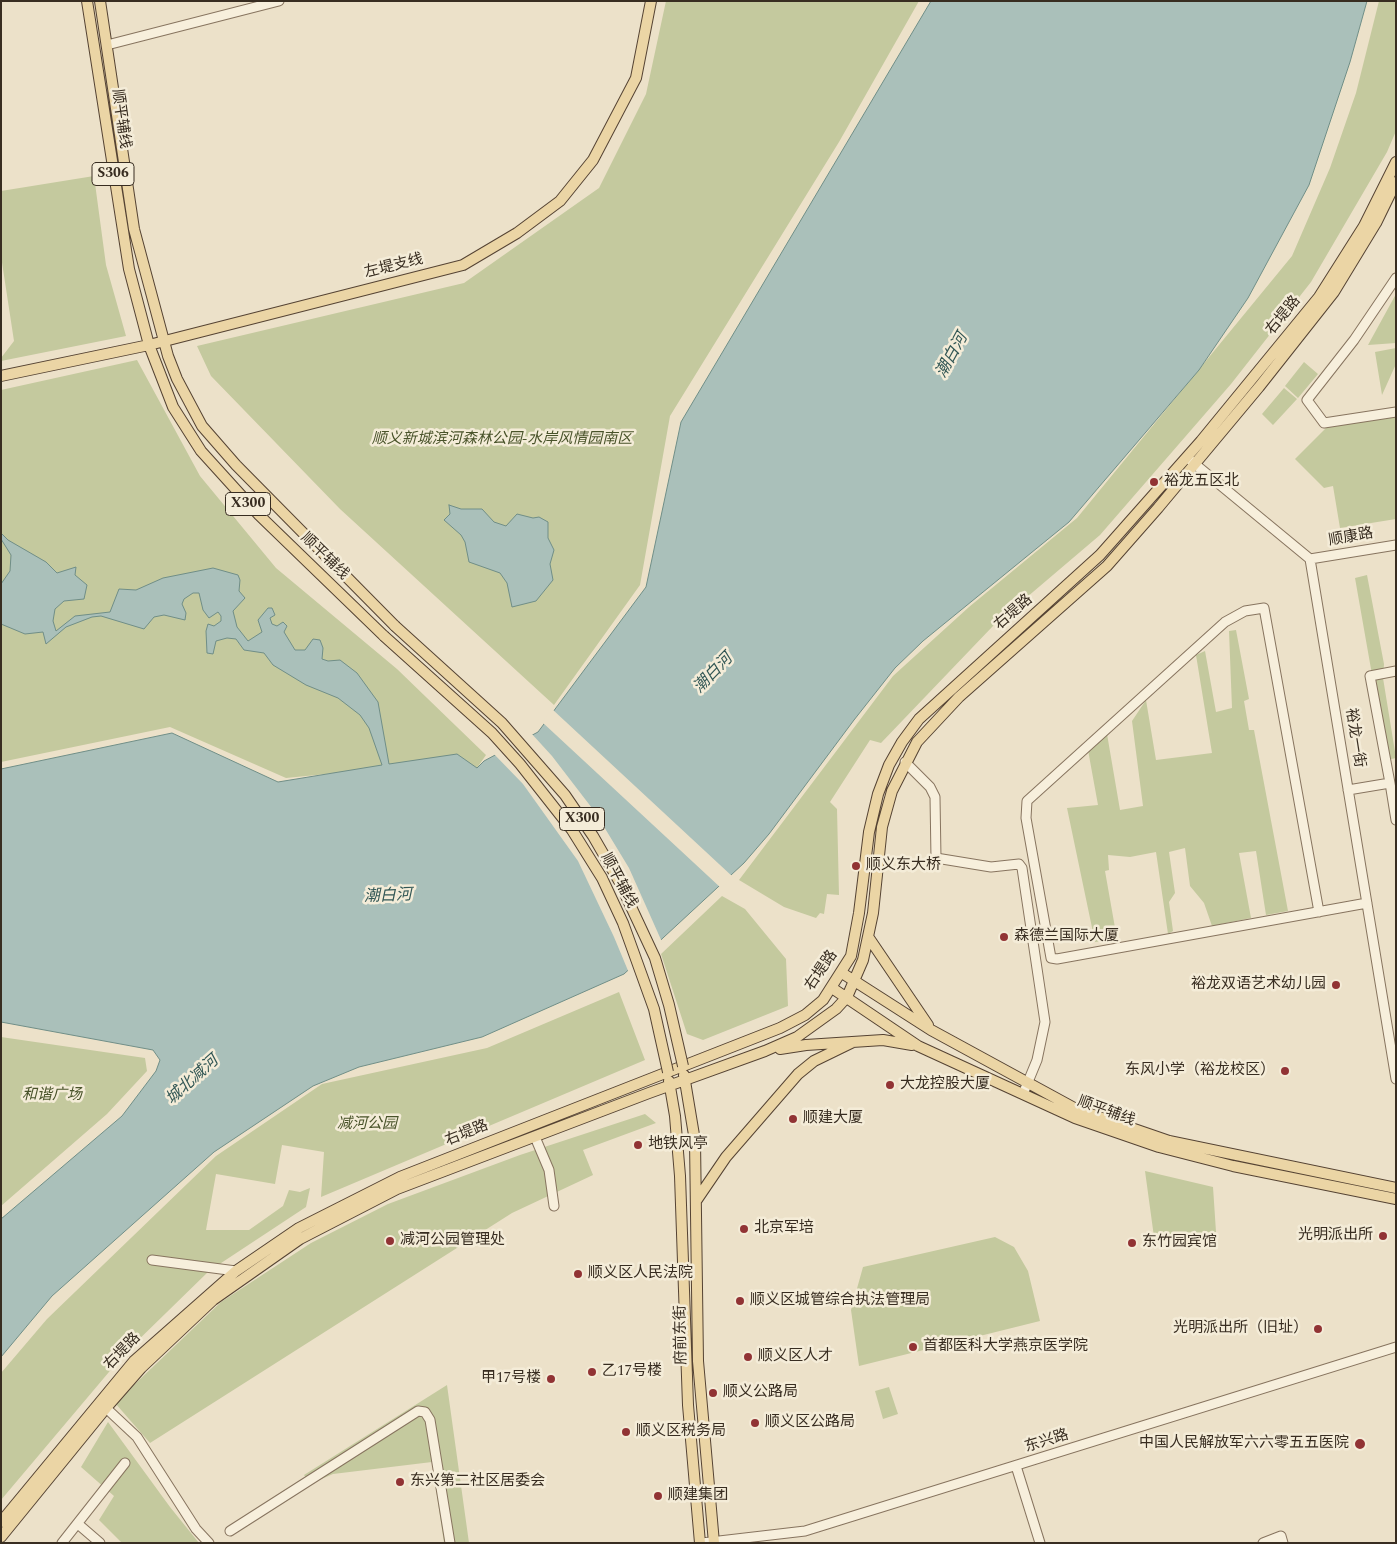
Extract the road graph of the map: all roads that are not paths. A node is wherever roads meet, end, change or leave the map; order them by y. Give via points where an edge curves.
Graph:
1 (87, 1) edge
2 (100, 1) edge
3 (280, 1) edge
4 (651, 1) edge
5 (107, 45) junction
6 (1396, 162) edge
7 (1396, 182) edge
8 (1396, 278) edge
9 (163, 341) junction
10 (149, 345) junction
11 (1, 376) edge
12 (1396, 412) edge
13 (1190, 461) junction
14 (1396, 545) edge
15 (1310, 559) junction
16 (1396, 671) edge
17 (905, 762) junction
18 (1390, 783) junction
19 (1348, 790) junction
20 (1396, 820) edge
21 (1367, 903) junction
22 (1319, 912) junction
23 (869, 938) junction
24 (842, 973) junction
25 (856, 980) junction
26 (832, 988) junction
27 (847, 997) junction
28 (1396, 1008) edge
29 (1385, 1011) junction
30 (931, 1030) junction
31 (853, 1042) junction
32 (918, 1046) junction
33 (765, 1052) junction
34 (682, 1066) junction
35 (668, 1072) junction
36 (1396, 1079) edge
37 (685, 1081) junction
38 (1027, 1084) junction
39 (670, 1086) junction
40 (1023, 1094) junction
41 (535, 1137) junction
42 (1396, 1188) edge
43 (1396, 1198) edge
44 (696, 1202) junction
45 (554, 1206) dead end
46 (152, 1260) dead end
47 (236, 1271) junction
48 (1396, 1346) edge
49 (106, 1408) junction
50 (125, 1463) dead end
51 (1016, 1466) junction
52 (1, 1522) edge
53 (78, 1524) junction
54 (230, 1531) dead end
55 (1, 1537) edge
56 (714, 1542) edge
57 (62, 1543) edge
58 (100, 1543) edge
59 (209, 1543) edge
60 (450, 1543) edge
61 (701, 1543) edge
62 (1040, 1543) edge
63 (1263, 1543) edge
64 (1283, 1543) edge

1 - 10 main road, 顺平辅线 / S306 via 122,232
2 - 5 main road, 顺平辅线 / S306
3 - 5 street
4 - 9 main road, 左堤支线 via 636,78 593,160 560,201 518,233 463,265
5 - 9 main road, 顺平辅线 / S306 via 134,229
6 - 13 main road, 右堤路 via 1364,226 1319,297
7 - 13 main road, 右堤路 via 1376,223 1334,292 1259,387
8 - 12 street via 1354,340 1307,400 1324,423
9 - 10 main road, 左堤支线
9 - 34 main road, 顺平辅线 / X300, bridge via 177,379 202,426 242,472 395,626 502,723 565,795 619,881 655,958
10 - 11 main road, 左堤支线
10 - 35 main road, 顺平辅线 / X300, bridge via 173,407 200,451 259,516 384,636 492,733 572,830 602,878 623,923 654,1009
13 - 15 street
13 - 17 main road, 右堤路 via 1107,566 932,723
13 - 24 main road, 右堤路 via 1100,555 919,719 902,742 878,794 851,956
14 - 15 street, 顺康路
15 - 19 street, 裕龙一街
16 - 18 street via 1370,676
17 - 23 main road, 右堤路 via 892,791 882,827
17 - 38 street via 930,786 935,797 936,858 991,867 1019,864 1022,868 1045,1022 1037,1060
18 - 19 street
18 - 20 street
19 - 21 street, 裕龙一街
21 - 22 street
21 - 29 street, 裕龙一街
22 - 22 street via 1052,958 1026,818 1027,801 1225,622 1245,611 1264,608
23 - 25 main road, 右堤路
23 - 30 main road
24 - 25 main road, 顺平辅线
24 - 26 main road, 右堤路
25 - 27 main road, 右堤路
25 - 30 main road, 顺平辅线
26 - 27 main road, 顺平辅线
26 - 34 main road, 右堤路 via 805,1015
27 - 32 main road, 顺平辅线
27 - 33 main road, 右堤路 via 816,1025
28 - 29 street
29 - 36 street, 裕龙一街
30 - 38 main road, 顺平辅线
31 - 32 main road via 883,1040
31 - 33 main road via 806,1044
31 - 44 main road via 814,1061 798,1074 726,1157
32 - 40 main road, 顺平辅线
33 - 37 main road, 右堤路
34 - 35 main road, 右堤路
34 - 37 main road, 府前东街
35 - 39 main road, 府前东街
35 - 47 main road, 右堤路 via 400,1177 299,1228
37 - 39 main road, 右堤路
37 - 44 main road, 府前东街 via 695,1141
38 - 40 street
38 - 42 main road, 顺平辅线 via 1076,1109 1169,1141
39 - 41 main road, 右堤路
39 - 61 main road, 府前东街 via 680,1176 688,1405
40 - 43 main road, 顺平辅线 via 1075,1118 1159,1147 1233,1166
41 - 45 street via 549,1170
41 - 49 main road, 右堤路 via 397,1189 300,1240 213,1300 147,1362
44 - 56 main road, 府前东街 via 698,1370
46 - 47 street
47 - 52 main road, 右堤路 via 129,1367
48 - 51 street, 东兴路
49 - 55 main road, 右堤路
49 - 59 street via 137,1436
50 - 53 street
51 - 56 street, 东兴路 via 805,1531
51 - 62 street
53 - 57 street
53 - 58 street
54 - 60 street via 418,1411 425,1412 430,1420
56 - 61 street, 东兴路
63 - 64 street via 1281,1536

